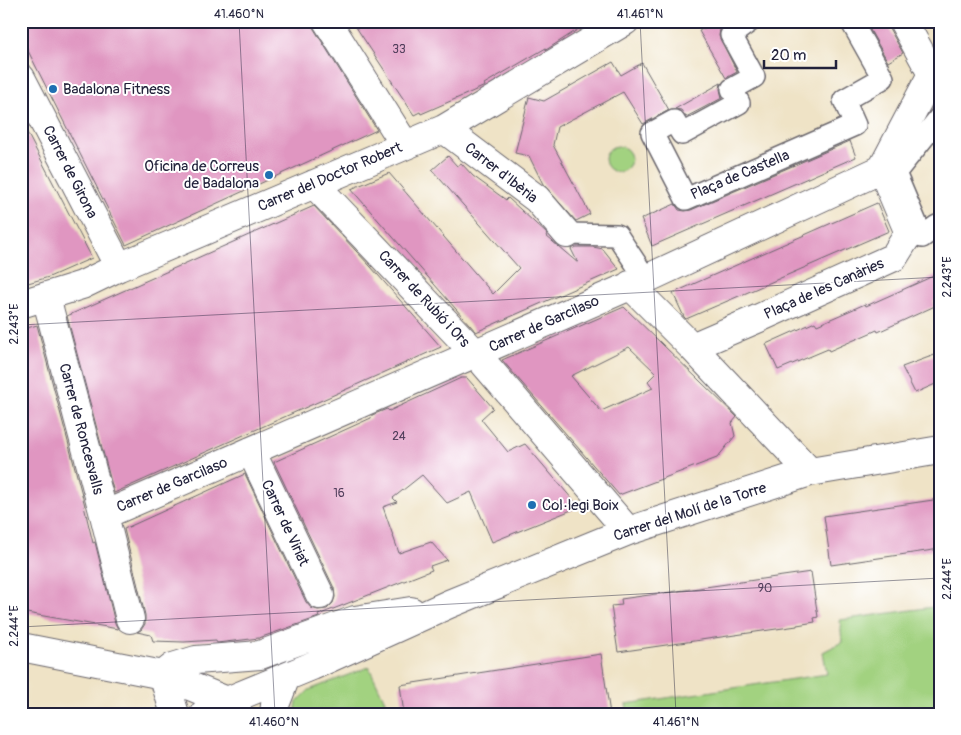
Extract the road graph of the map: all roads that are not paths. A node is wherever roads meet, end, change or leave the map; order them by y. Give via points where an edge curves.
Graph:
1 (327, 21) edge
2 (750, 21) edge
3 (851, 21) edge
4 (903, 21) edge
5 (617, 23) edge
6 (936, 72) edge
7 (21, 78) edge
8 (940, 118) edge
9 (444, 129) junction
10 (405, 145) junction
11 (882, 169) junction
12 (314, 184) junction
13 (940, 232) edge
14 (567, 234) joint
15 (118, 267) junction
16 (638, 282) junction
17 (34, 301) edge
18 (692, 347) junction
19 (476, 354) junction
20 (940, 450) edge
21 (251, 451) junction
22 (810, 472) junction
23 (104, 515) junction
24 (628, 531) junction
25 (320, 595) dead end
26 (449, 604) junction
27 (130, 619) dead end
28 (21, 648) edge
29 (163, 675) junction
30 (286, 677) junction
31 (225, 710) edge
32 (174, 714) edge
33 (274, 714) edge

1 - 10 street
2 - 3 street, Plaça de Castella via 730,35 754,77 732,89 739,102 682,134 674,121 652,133 686,199 855,124 844,100 883,78
4 - 6 street
5 - 9 street, Carrer del Doctor Robert
6 - 11 street
7 - 15 street, Carrer de Girona
8 - 13 street via 895,173 922,237 937,226
9 - 10 street, Carrer del Doctor Robert
9 - 14 street, Carrer d'Ibèria via 537,200
10 - 12 street, Carrer del Doctor Robert
11 - 16 street, Carrer de Garcilaso
11 - 18 street, Plaça de les Canàries via 909,234 894,258
12 - 15 street, Carrer del Doctor Robert
12 - 19 street, Carrer de Rubió i Ors
14 - 16 street, Carrer d'Ibèria via 617,235
15 - 17 street, Carrer del Doctor Robert via 82,285
16 - 18 street, Carrer d'Ibèria
16 - 19 street, Carrer de Garcilaso
17 - 23 street, Carrer de Roncesvalls
18 - 22 street, Carrer d'Ibèria
19 - 21 street, Carrer de Garcilaso
19 - 24 street, Carrer de Rubió i Ors
20 - 22 street, Carrer del Molí de la Torre
21 - 23 street, Carrer de Garcilaso
21 - 25 street, Carrer de Viriat
22 - 24 street, Carrer del Molí de la Torre
23 - 27 street, Carrer de Roncesvalls
24 - 26 street, Carrer del Molí de la Torre
26 - 29 street, Carrer del Molí de la Torre via 355,620 260,655 196,660 173,667
26 - 30 street, Carrer del Molí de la Torre
28 - 29 street, Carrer del Molí de la Torre
29 - 31 street, Carrer del Molí de la Torre
29 - 32 street
30 - 31 street, Carrer del Molí de la Torre
30 - 33 street

